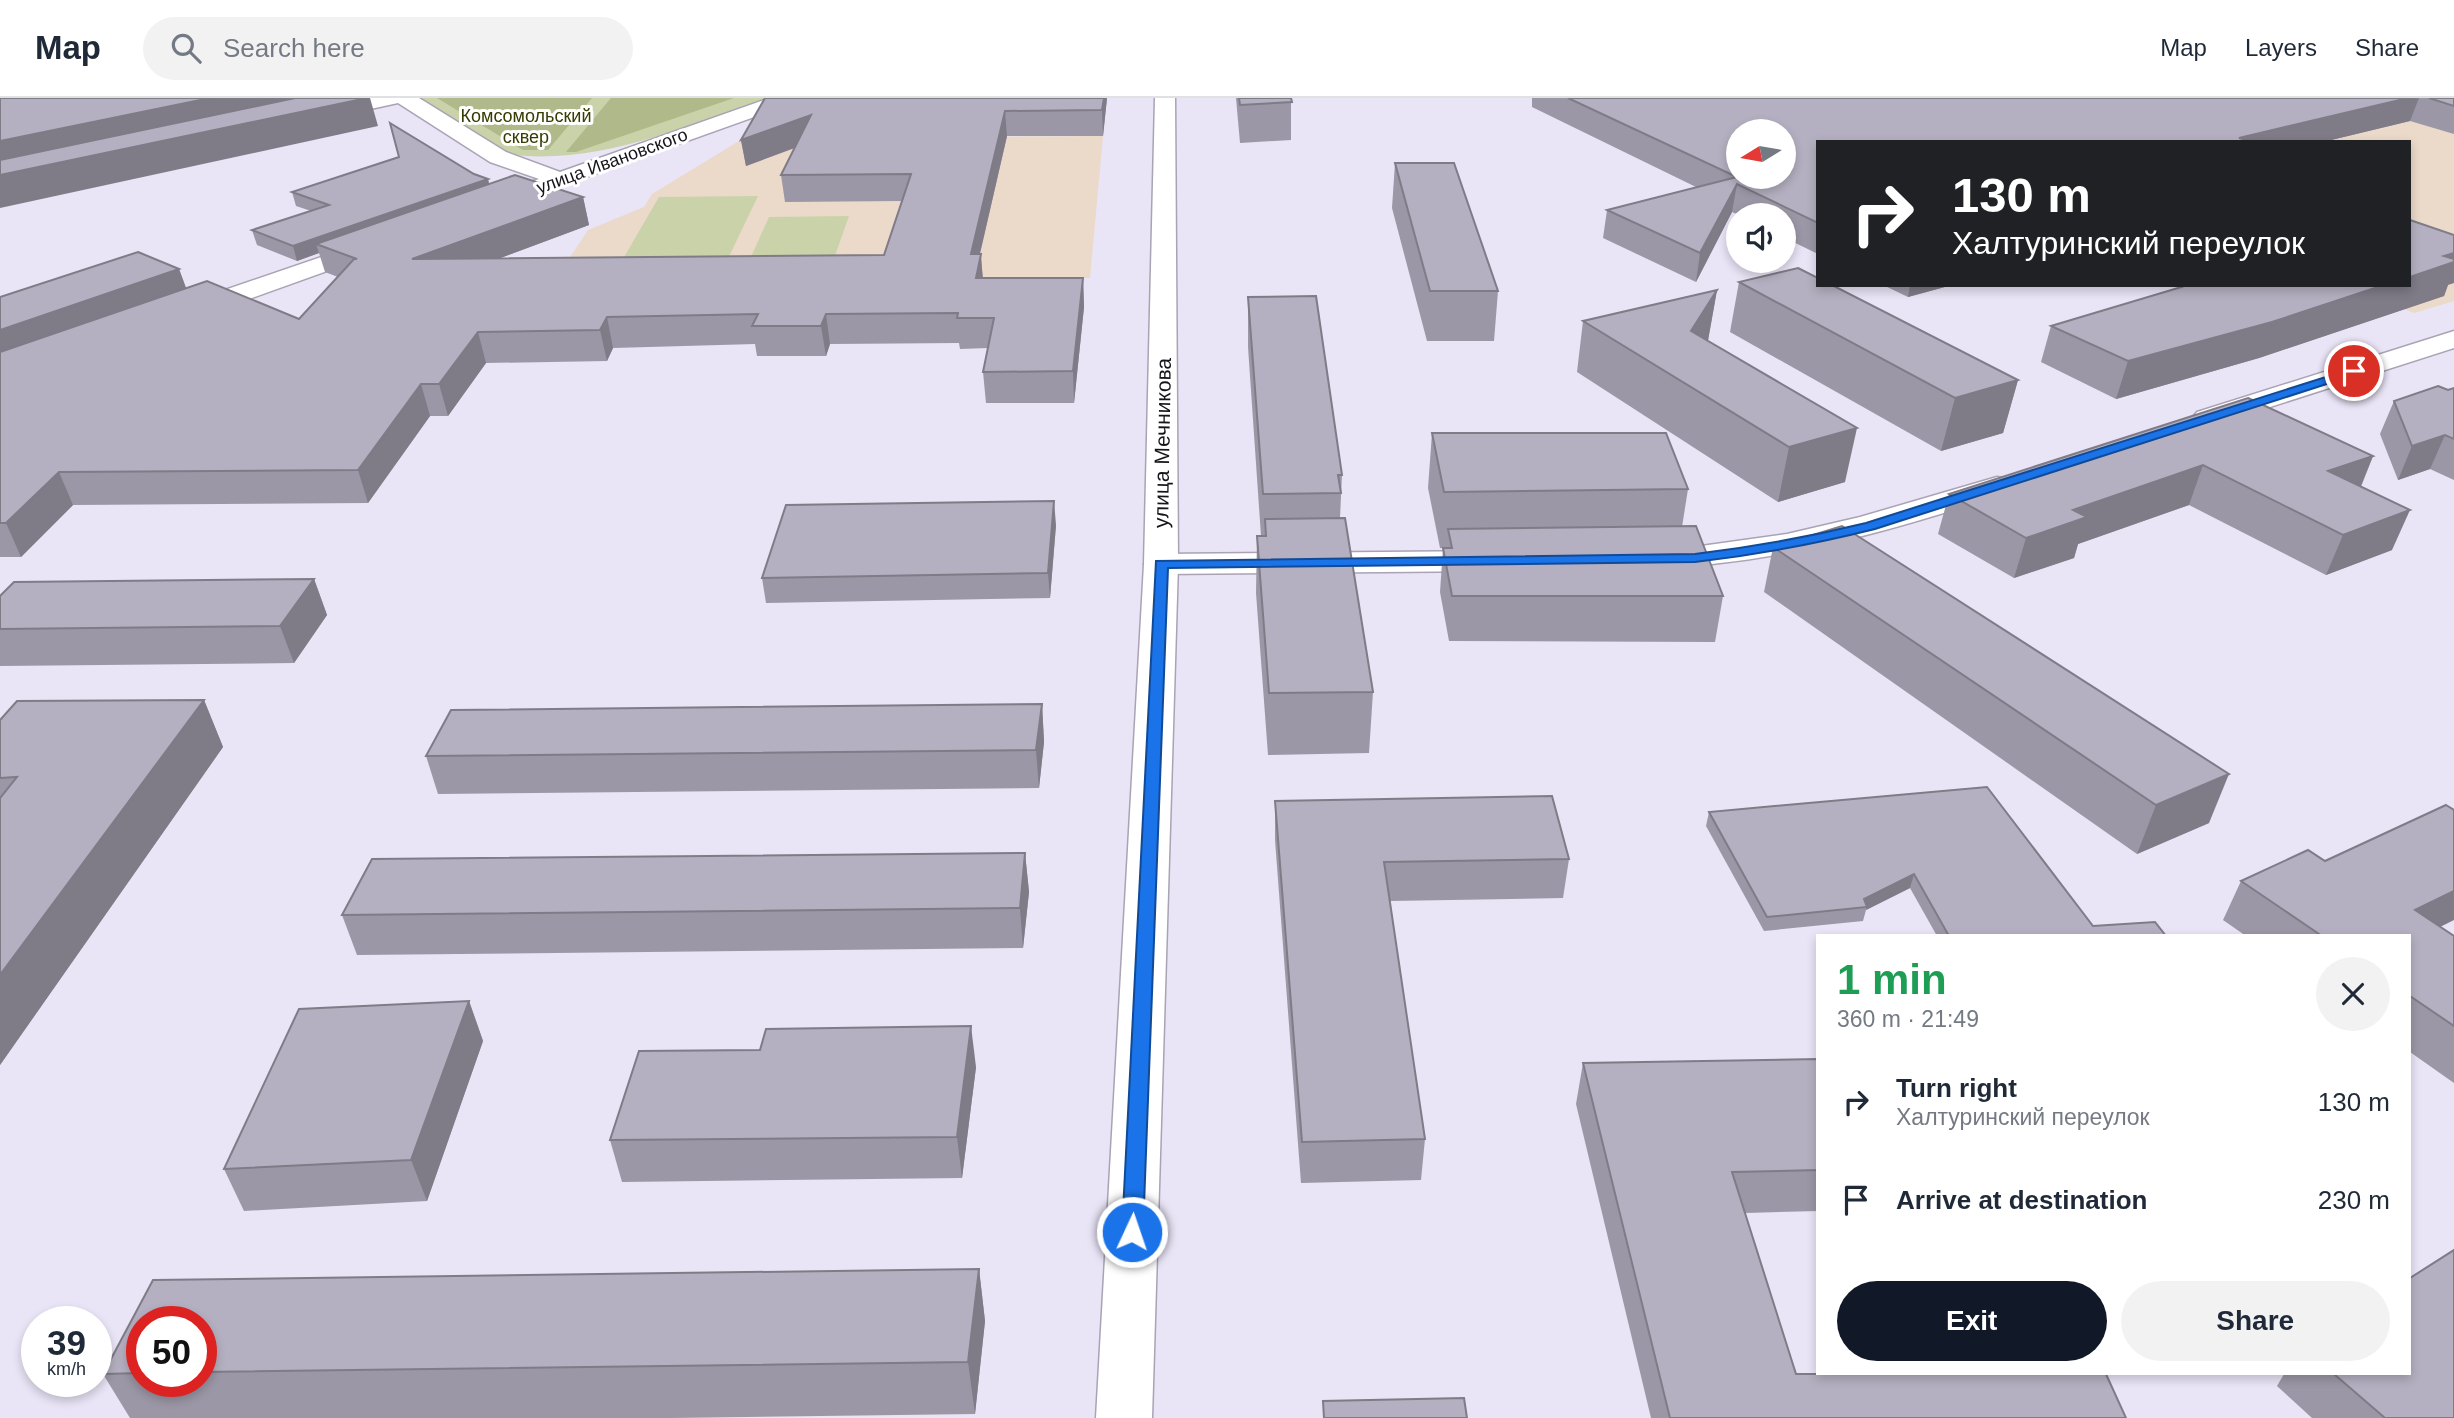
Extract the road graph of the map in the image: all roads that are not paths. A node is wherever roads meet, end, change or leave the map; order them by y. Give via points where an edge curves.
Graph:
1 (392, 98) edge
2 (405, 98) edge
3 (789, 98) edge
4 (1166, 98) edge
5 (303, 117) edge
6 (562, 180) junction
7 (471, 212) edge
8 (392, 239) edge
9 (170, 318) edge
10 (2454, 339) edge
11 (2180, 426) edge
12 (2026, 476) edge
13 (1633, 558) edge
14 (1530, 560) edge
15 (1161, 564) junction
16 (1124, 1418) edge

1 - 5 street
2 - 6 street via 498,157
3 - 6 street, улица Ивановского
4 - 15 street, улица Мечникова
6 - 7 street, улица Ивановского
8 - 9 street
10 - 11 street
12 - 13 street via 1812,540 1695,558
14 - 15 street
15 - 16 street, улица Мечникова

